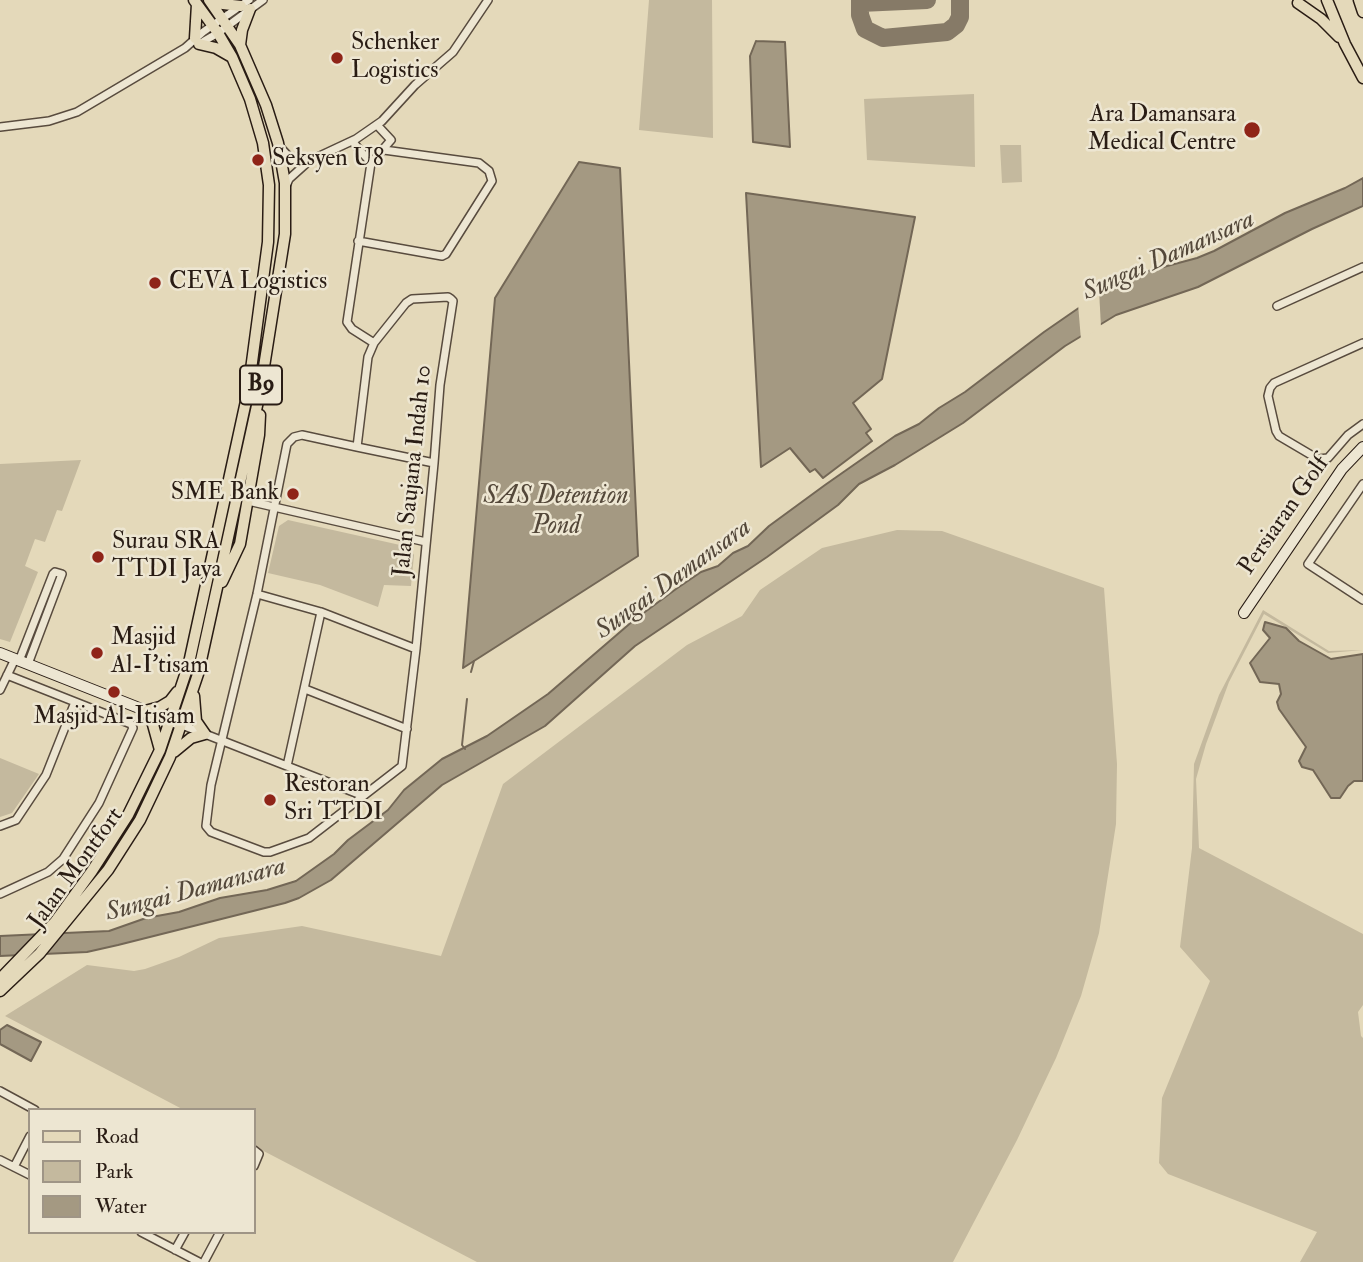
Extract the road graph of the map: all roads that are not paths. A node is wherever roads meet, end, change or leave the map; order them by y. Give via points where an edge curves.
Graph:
1 (210, 0) edge
2 (263, 0) edge
3 (488, 0) edge
4 (1312, 0) edge
5 (1327, 0) edge
6 (1359, 0) edge
7 (195, 2) edge
8 (1298, 3) dead end
9 (246, 5) edge
10 (1363, 12) edge
11 (1321, 19) junction
12 (220, 26) junction
13 (194, 42) junction
14 (1345, 44) junction
15 (240, 45) junction
16 (232, 57) junction
17 (1363, 78) edge
18 (377, 125) junction
19 (0, 127) edge
20 (391, 140) junction
21 (352, 141) junction
22 (278, 143) junction
23 (384, 150) junction
24 (413, 152) junction
25 (310, 161) junction
26 (371, 163) junction
27 (285, 190) junction
28 (358, 240) junction
29 (1363, 267) edge
30 (1277, 306) dead end
31 (374, 343) junction
32 (1363, 343) edge
33 (260, 391) junction
34 (1363, 424) edge
35 (357, 447) junction
36 (1363, 447) edge
37 (434, 463) junction
38 (1363, 484) edge
39 (248, 501) junction
40 (274, 507) junction
41 (426, 542) junction
42 (215, 593) junction
43 (257, 594) junction
44 (1362, 597) edge
45 (321, 612) junction
46 (1244, 613) dead end
47 (416, 649) junction
48 (0, 653) edge
49 (21, 661) junction
50 (7, 675) junction
51 (188, 688) junction
52 (304, 689) junction
53 (0, 690) edge
54 (75, 702) junction
55 (145, 711) junction
56 (170, 721) junction
57 (182, 725) junction
58 (407, 729) junction
59 (205, 734) junction
60 (221, 740) junction
61 (160, 750) junction
62 (170, 757) junction
63 (287, 766) junction
64 (361, 795) junction
65 (0, 826) edge
66 (0, 894) edge
67 (5, 981) edge
68 (0, 991) edge
69 (0, 1091) edge
70 (31, 1108) edge
71 (28, 1140) edge
72 (0, 1160) edge
73 (14, 1167) junction
74 (28, 1174) edge
75 (145, 1234) edge
76 (184, 1234) edge
77 (219, 1234) edge
78 (175, 1250) junction
79 (199, 1262) edge
80 (204, 1262) edge

1 - 9 main road
1 - 12 main road
2 - 9 street
3 - 18 street via 453,52
4 - 11 main road
5 - 14 main road
6 - 10 main road
7 - 12 main road
7 - 13 main road
8 - 11 main road
9 - 12 street
9 - 15 main road
11 - 14 main road
12 - 13 street
12 - 15 main road, Jalan Montfort / B9
12 - 16 main road, Jalan Montfort / B9
13 - 16 main road
13 - 19 street via 77,112
14 - 17 main road
15 - 22 main road, Jalan Montfort / B9
16 - 51 main road, Jalan Montfort / B9 via 262,143 269,185 268,242 248,392
18 - 20 street
18 - 21 street
20 - 23 street
20 - 24 street
21 - 25 street
21 - 26 street
22 - 25 street via 292,160
22 - 27 main road, Jalan Montfort / B9
23 - 24 street
23 - 26 street
24 - 28 street via 479,163 492,181 442,256
25 - 27 street via 289,178
26 - 28 street
27 - 33 main road, Jalan Montfort / B9 via 285,234
28 - 31 street via 347,322
29 - 30 street
31 - 35 street via 368,357
31 - 37 street, Jalan Saujana Indah 10 via 412,299 448,296 453,301
32 - 34 street via 1274,383 1268,396 1279,436 1318,459 1328,458
33 - 39 main road via 259,435
33 - 42 main road, Jalan Montfort / B9
35 - 37 street
35 - 40 street, Jalan Saujana Indah 10 via 294,437 287,444
36 - 46 street, Persiaran Golf via 1342,469
37 - 41 street, Jalan Saujana Indah 10
38 - 44 street via 1308,564
39 - 40 street
39 - 42 main road via 240,544
40 - 41 street
40 - 43 street, Jalan Saujana Indah 10
41 - 47 street, Jalan Saujana Indah 10
42 - 51 main road, Jalan Montfort / B9
43 - 45 street
43 - 60 street, Jalan Saujana Indah 10
45 - 47 street
45 - 52 street
47 - 58 street, Jalan Saujana Indah 10
48 - 49 street
49 - 49 street via 53,574 62,574
49 - 50 street
49 - 55 street
50 - 53 street
50 - 54 street
51 - 55 main road via 160,707
51 - 56 main road, Jalan Montfort / B9
51 - 57 main road, Jalan Montfort / B9
51 - 59 main road via 196,720
52 - 58 street
52 - 63 street
54 - 65 street via 46,775 16,820
54 - 66 street via 133,728 99,803 63,859 48,872
55 - 56 street
55 - 61 main road
56 - 57 street
56 - 61 main road, Jalan Montfort / B9
57 - 59 street
57 - 62 main road, Jalan Montfort / B9
58 - 64 street, Jalan Saujana Indah 10 via 400,769
59 - 60 street
59 - 62 main road via 191,738
60 - 63 street
60 - 64 street, Jalan Saujana Indah 10 via 206,826 211,832 270,852 309,838
61 - 67 main road, Jalan Montfort / B9 via 121,827 66,906
62 - 67 main road, Jalan Montfort / B9 via 140,820 108,870 40,953
63 - 64 street
67 - 68 main road, Jalan Montfort / B9
69 - 70 street
71 - 73 street
72 - 73 street
73 - 74 street
75 - 78 street
76 - 78 street
77 - 80 street
78 - 79 street

